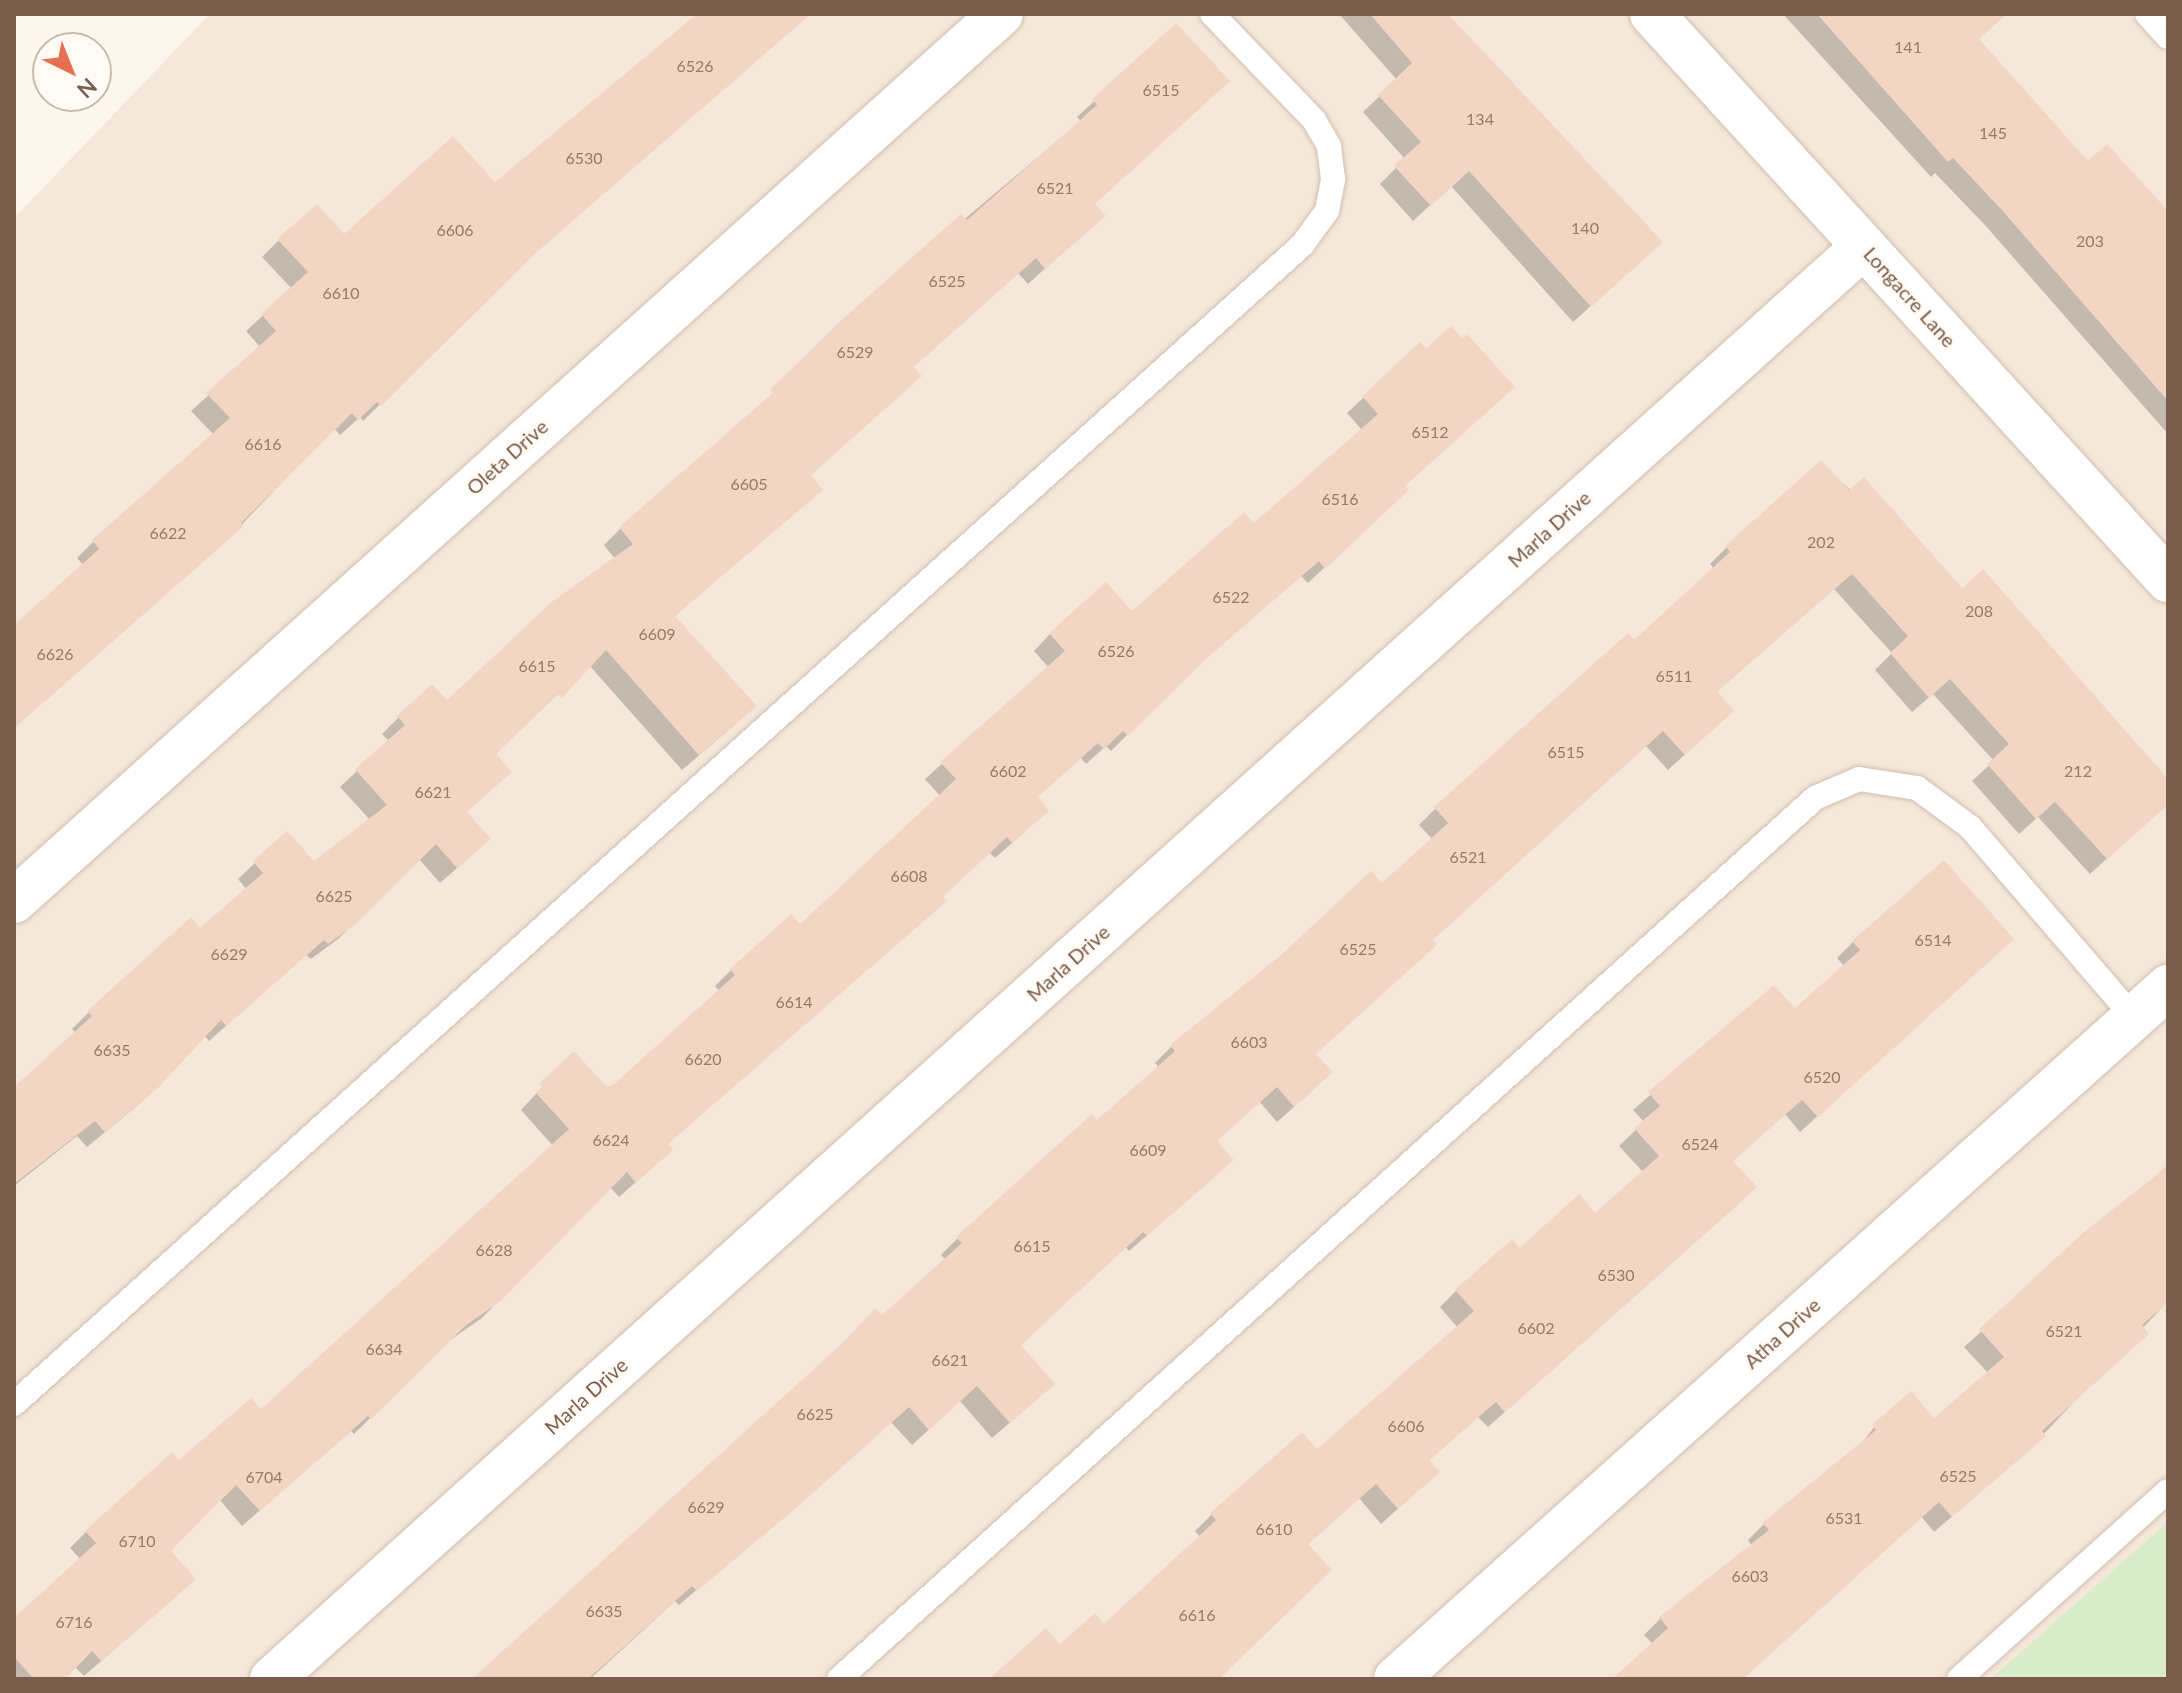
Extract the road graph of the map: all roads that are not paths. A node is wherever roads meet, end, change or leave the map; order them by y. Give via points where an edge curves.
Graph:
1 (1001, 14) edge
2 (1212, 14) edge
3 (1652, 14) edge
4 (2147, 14) edge
5 (2168, 37) edge
6 (1863, 247) junction
7 (2168, 580) edge
8 (14, 901) edge
9 (2168, 987) edge
10 (2134, 1018) junction
11 (14, 1404) edge
12 (2168, 1491) edge
13 (272, 1679) edge
14 (839, 1679) edge
15 (1396, 1679) edge
16 (1959, 1679) edge

1 - 8 street, Oleta Drive
2 - 11 lane via 1314,120 1329,146 1333,179 1327,211 1302,245
3 - 6 street, Longacre Lane
4 - 5 lane
6 - 7 street, Longacre Lane
6 - 13 street, Marla Drive
9 - 10 street, Atha Drive
10 - 14 lane via 1970,827 1917,788 1859,779 1815,798
10 - 15 street, Atha Drive
12 - 16 lane

